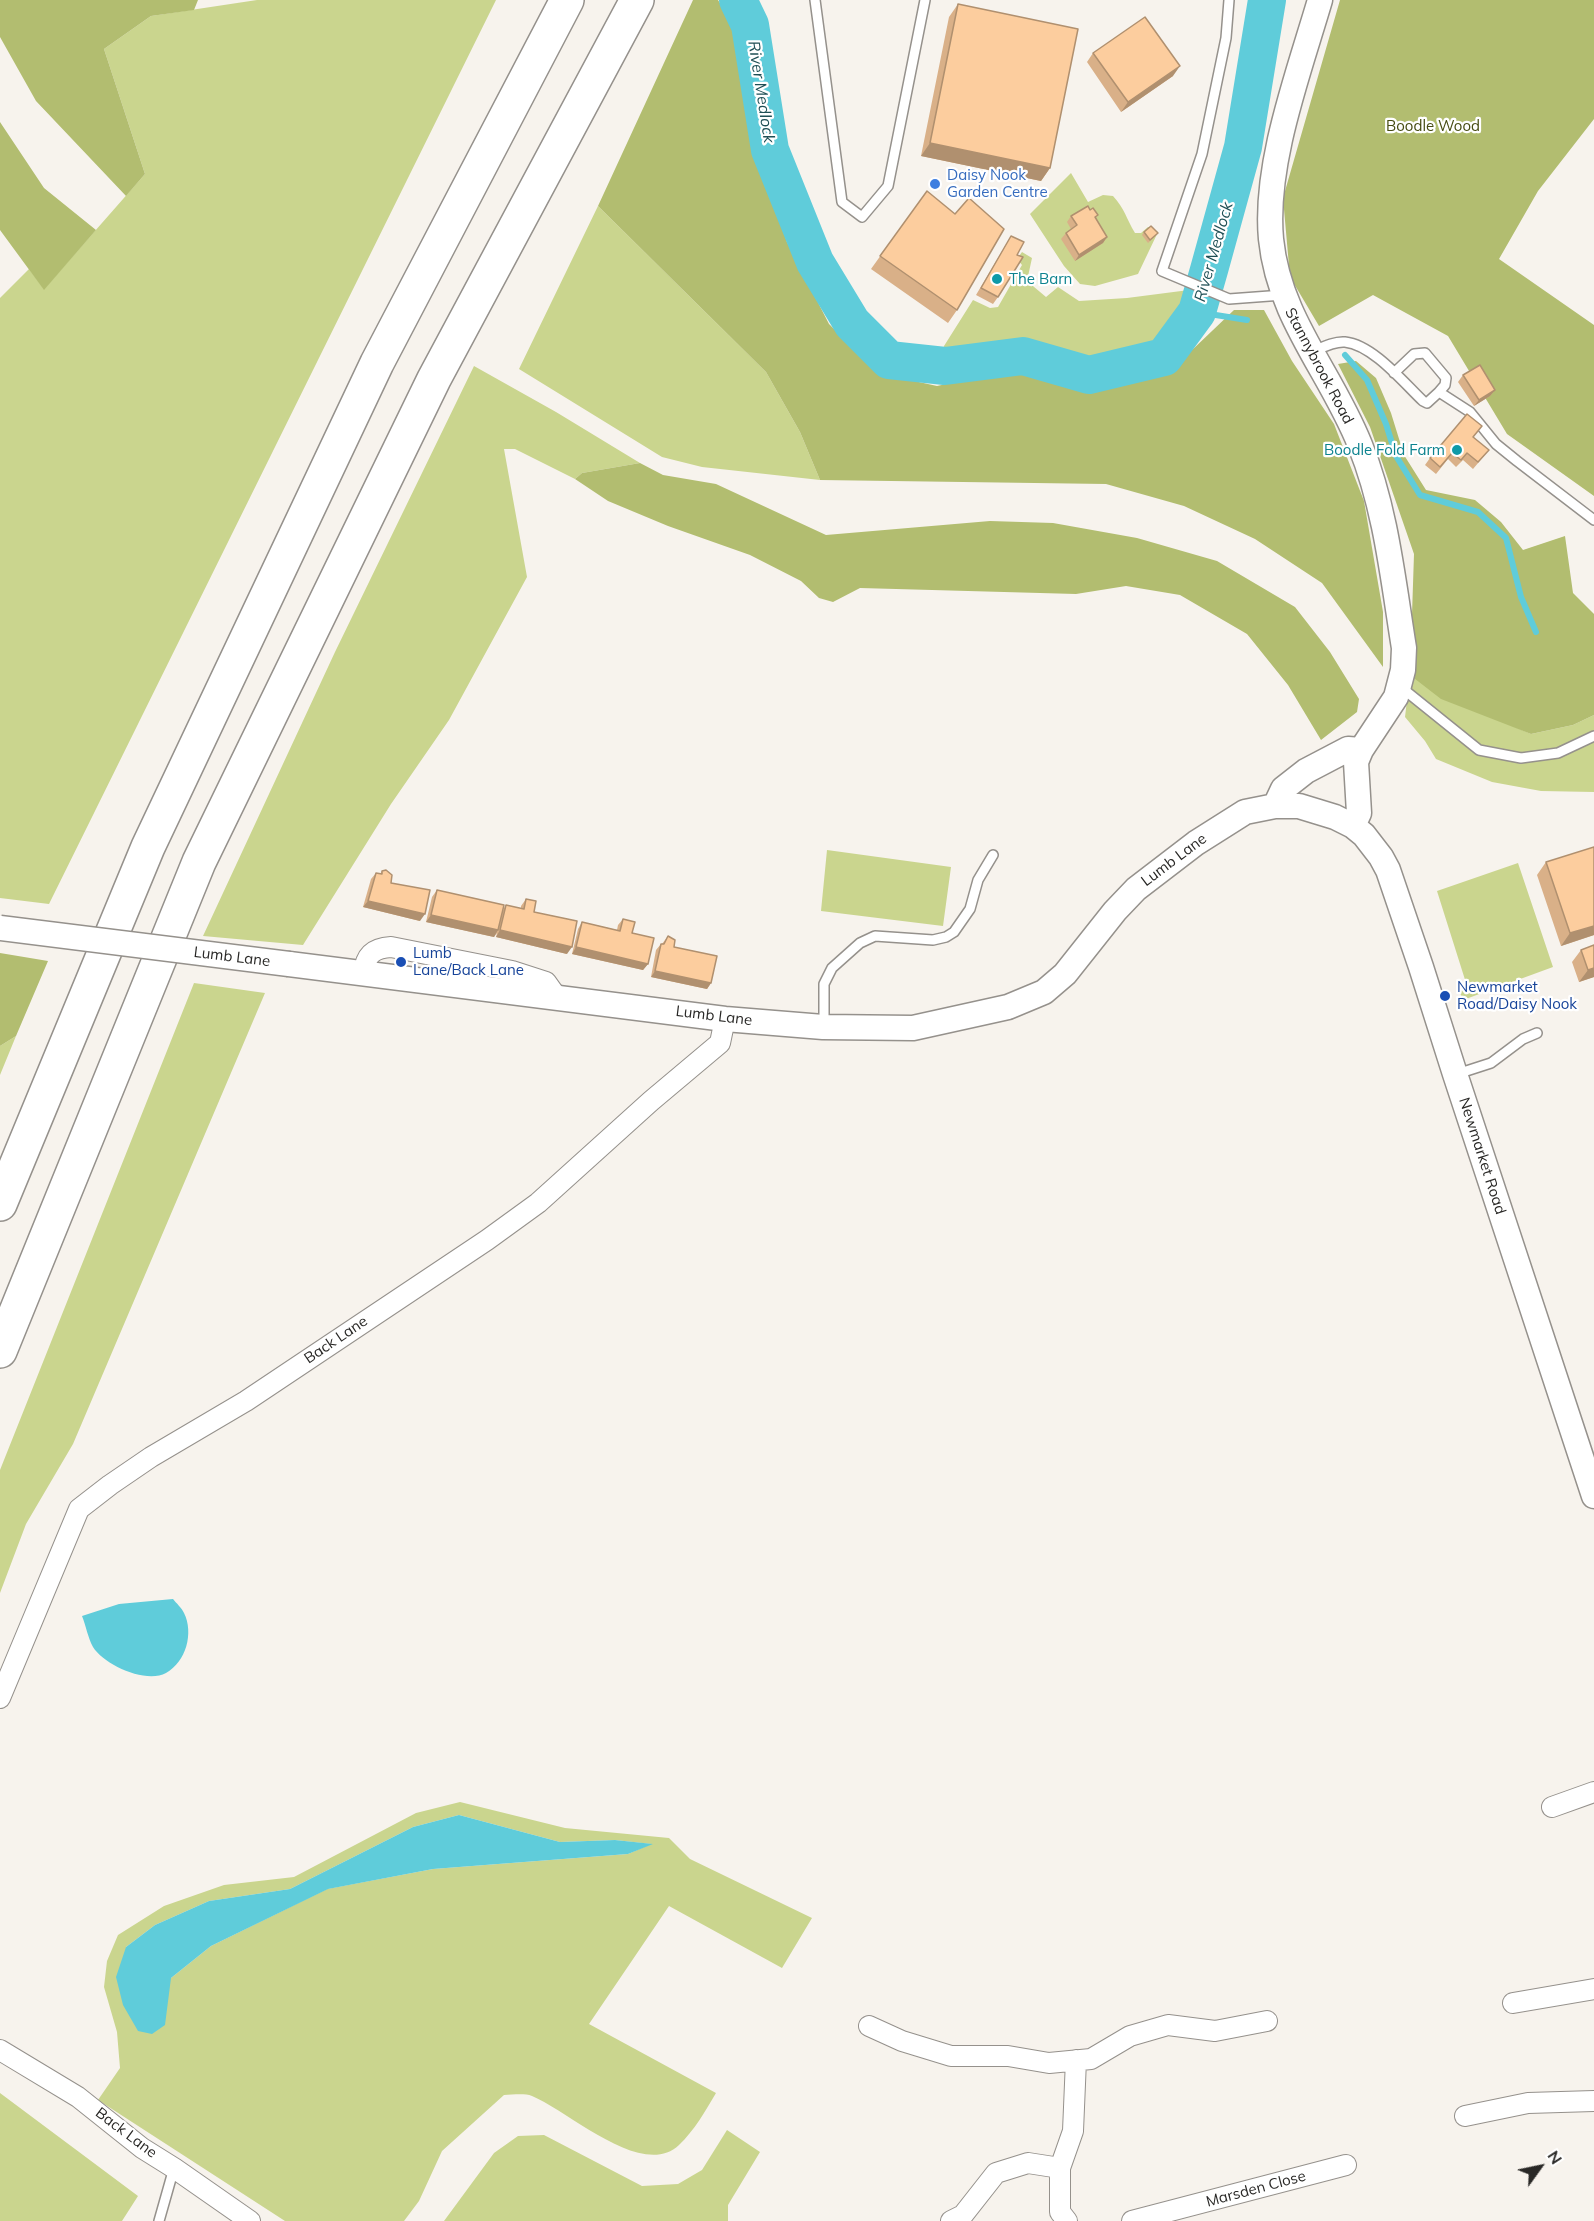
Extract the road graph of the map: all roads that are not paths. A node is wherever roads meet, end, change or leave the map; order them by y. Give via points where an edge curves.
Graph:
1 (567, 0) edge
2 (637, 0) edge
3 (815, 0) edge
4 (925, 0) edge
5 (1229, 0) edge
6 (1320, 0) edge
7 (1282, 295) junction
8 (1312, 351) junction
9 (1394, 373) junction
10 (1439, 392) junction
11 (1594, 520) edge
12 (1400, 687) junction
13 (1594, 736) edge
14 (1361, 750) junction
15 (1275, 806) junction
16 (1353, 826) junction
17 (993, 855) dead end
18 (0, 928) edge
19 (725, 1019) junction
20 (824, 1027) junction
21 (1537, 1033) dead end
22 (1455, 1074) junction
23 (0, 1204) edge
24 (0, 1351) edge
25 (1594, 1496) edge
26 (0, 1698) edge
27 (1594, 1792) edge
28 (1552, 1807) dead end
29 (1594, 1989) edge
30 (1513, 2003) dead end
31 (1267, 2021) dead end
32 (868, 2026) dead end
33 (0, 2050) edge
34 (1076, 2061) junction
35 (1594, 2102) edge
36 (1465, 2116) dead end
37 (1346, 2165) dead end
38 (174, 2168) junction
39 (1060, 2168) junction
40 (159, 2221) edge
41 (250, 2221) edge
42 (951, 2221) edge
43 (1067, 2221) edge
44 (1132, 2221) edge

1 - 23 highway via 377,363 148,847
2 - 24 highway via 434,379 199,862
3 - 4 lane via 842,202 862,217 888,186
5 - 7 lane via 1226,38 1202,154 1162,271 1229,299
6 - 7 street, Stannybrook Road via 1282,131 1272,190 1271,239
7 - 8 street, Stannybrook Road
8 - 9 lane via 1344,342 1360,347
8 - 12 street, Stannybrook Road via 1350,424 1375,484 1404,648
9 - 10 lane via 1426,403
9 - 10 lane via 1414,354 1425,353 1444,374 1445,385
10 - 11 lane via 1470,412 1496,444
12 - 13 lane via 1479,750 1521,758 1558,753
12 - 14 street, Stannybrook Road via 1392,706
14 - 15 street via 1348,749 1306,771 1283,789
14 - 16 street, Stannybrook Road via 1356,762 1359,813
15 - 16 street, Lumb Lane via 1316,810
15 - 20 street, Lumb Lane via 1245,812 1150,878 1115,911 1065,974 1036,996 1008,1007 913,1028
16 - 22 street, Newmarket Road via 1364,835 1388,870
17 - 20 lane via 978,880 970,909 954,932 933,940 875,936 860,943 832,968 824,984
18 - 19 street, Lumb Lane, bridge
19 - 20 street, Lumb Lane
19 - 26 street, Back Lane via 720,1043 538,1203 246,1401 151,1457 80,1509
21 - 22 lane via 1491,1063
22 - 25 street, Newmarket Road
27 - 28 street
29 - 30 street
31 - 34 street via 1215,2031 1168,2025 1130,2036 1091,2059
32 - 34 street via 951,2056 1008,2056 1049,2063
33 - 38 street, Back Lane via 78,2097
34 - 39 street via 1072,2131
35 - 36 street via 1528,2103
37 - 44 street, Marsden Close
38 - 40 lane
38 - 41 street, Back Lane
39 - 42 street via 1028,2163 996,2173 963,2215
39 - 43 street via 1060,2212

